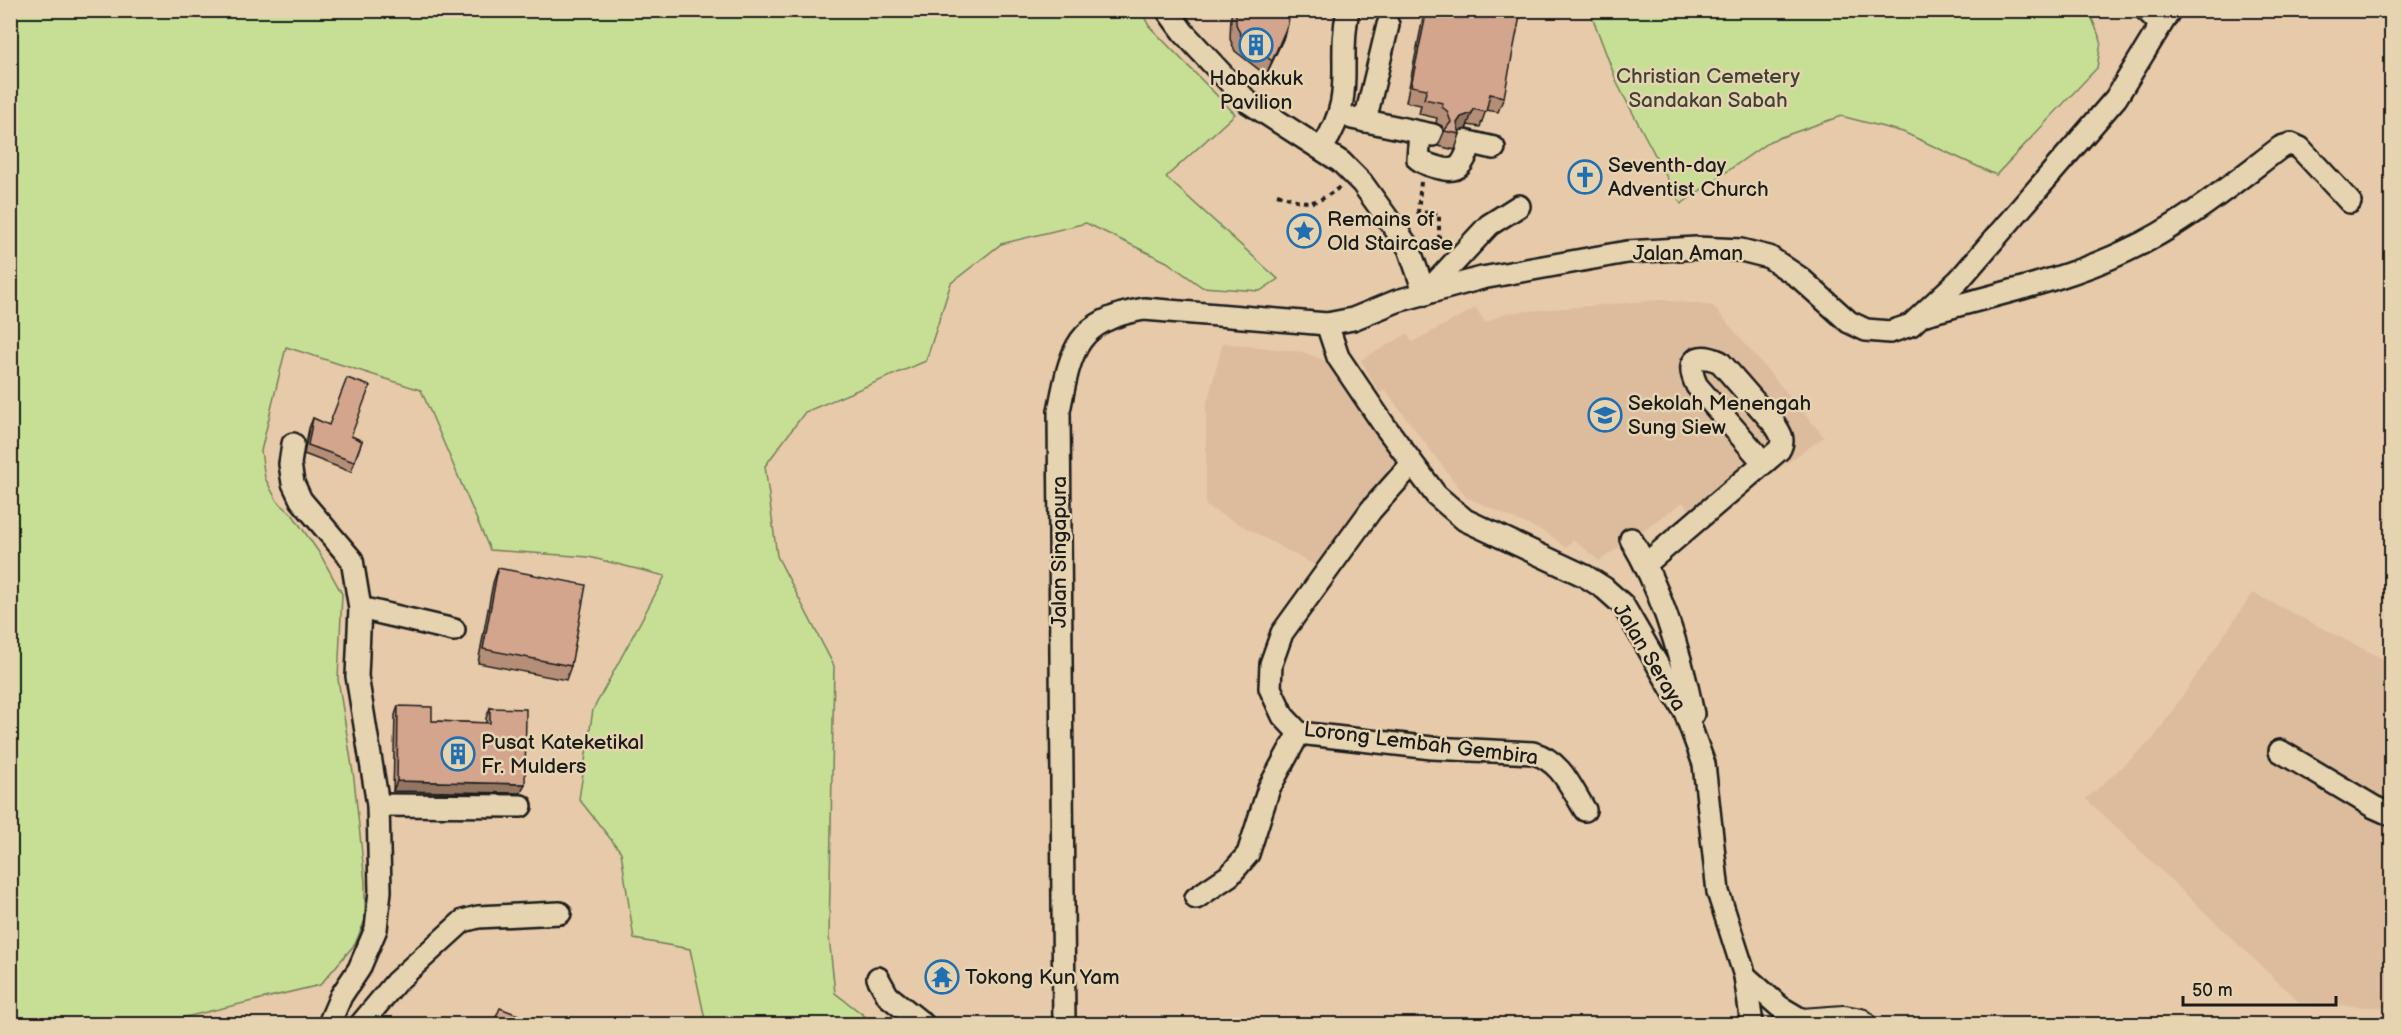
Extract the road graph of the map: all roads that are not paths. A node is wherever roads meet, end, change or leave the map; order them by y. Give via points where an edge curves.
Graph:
1 (1167, 10) edge
2 (1348, 10) edge
3 (2159, 15) edge
4 (1388, 25) dead end
5 (1340, 116) junction
6 (1365, 121) junction
7 (1322, 148) junction
8 (1494, 148) dead end
9 (2350, 202) dead end
10 (1518, 206) dead end
11 (1425, 294) junction
12 (1923, 315) junction
13 (1327, 324) junction
14 (293, 444) dead end
15 (1764, 463) junction
16 (1412, 464) junction
17 (1631, 539) dead end
18 (1646, 564) junction
19 (360, 608) junction
20 (454, 630) dead end
21 (1299, 733) junction
22 (1700, 747) junction
23 (2280, 751) dead end
24 (378, 805) junction
25 (521, 806) dead end
26 (1585, 810) dead end
27 (2391, 815) edge
28 (1196, 898) dead end
29 (560, 913) dead end
30 (1745, 976) junction
31 (878, 978) dead end
32 (329, 1024) edge
33 (360, 1024) edge
34 (923, 1024) edge
35 (1064, 1024) edge
36 (1752, 1024) edge
37 (1804, 1024) edge
38 (1860, 1024) edge

1 - 7 street via 1248,102
2 - 5 street via 1345,93
3 - 12 street, Jalan Aman via 2116,98 1959,280
4 - 6 street
5 - 6 street
5 - 7 street
6 - 8 street via 1427,134 1417,152 1418,159 1454,170 1463,163 1467,142
7 - 11 street via 1355,176 1409,248
9 - 12 street via 2300,148 2291,144 2281,147 2206,205 2127,251 2065,275
10 - 11 street via 1481,232
11 - 12 street, Jalan Aman via 1482,278 1627,252 1696,248 1741,250 1769,257 1800,278 1849,322 1866,330 1890,332 1911,325
11 - 13 street, Jalan Aman
13 - 16 street, Jalan Seraya via 1338,357
13 - 35 street, Jalan Singapura via 1144,309 1101,322 1083,338 1070,358 1059,411
14 - 19 street via 293,483 301,500 352,560
15 - 15 street via 1779,450 1782,434 1720,362 1700,358 1692,364 1690,372 1697,386
15 - 18 street
16 - 21 street, Lorong Lembah Gembira via 1371,510 1282,633 1271,664 1270,688 1283,716
16 - 22 street, Jalan Seraya via 1457,515 1585,576 1623,605 1685,712
17 - 18 street
18 - 22 street via 1685,676
19 - 20 street
19 - 24 street via 357,676
21 - 26 street, Lorong Lembah Gembira via 1539,755 1557,765
21 - 28 street via 1269,788 1248,854 1230,875
22 - 30 street, Jalan Seraya via 1718,892
23 - 27 street
24 - 25 street
24 - 32 street via 380,891 376,929
29 - 33 street via 463,921 396,982
30 - 36 street, Jalan Seraya
30 - 37 street
31 - 34 street via 888,996
37 - 38 highway

